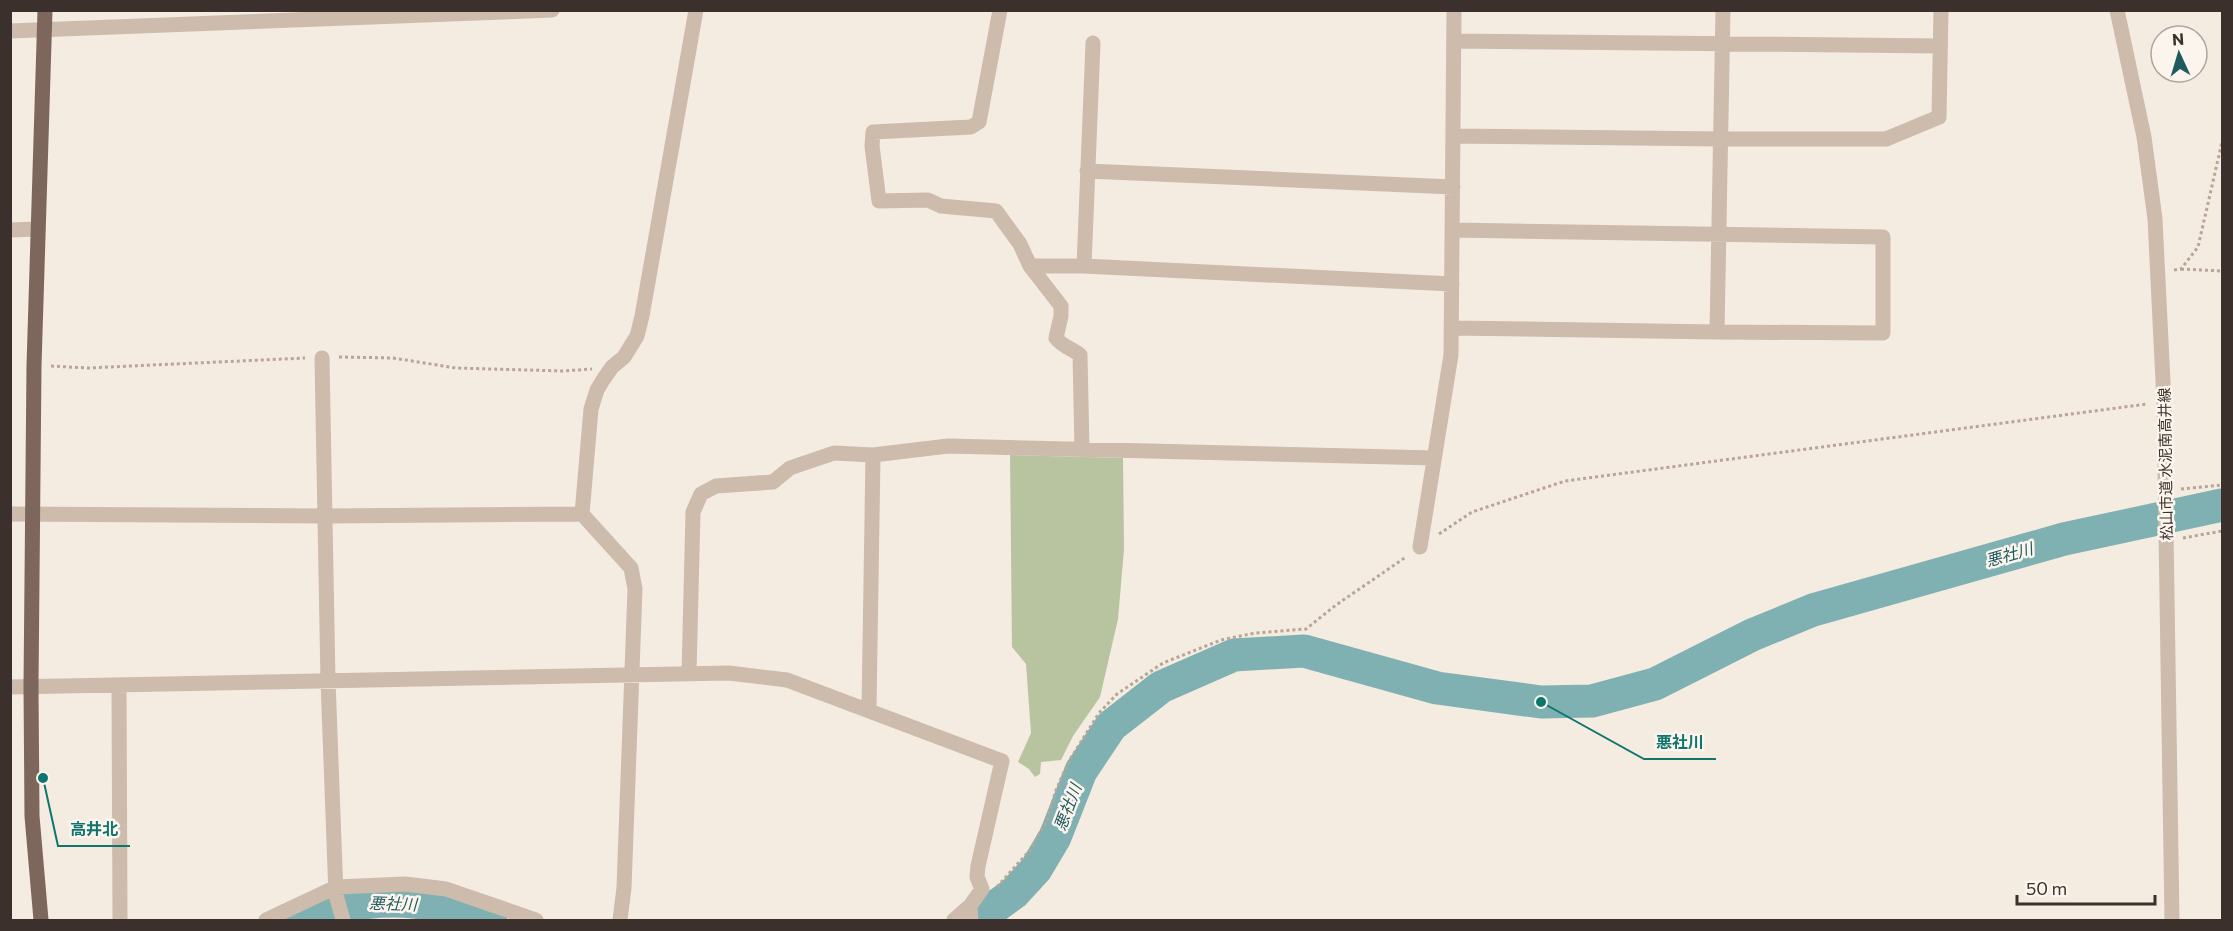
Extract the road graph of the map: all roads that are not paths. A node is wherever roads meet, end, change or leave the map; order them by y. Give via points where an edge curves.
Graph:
1 (45, 10) edge
2 (552, 10) edge
3 (696, 10) edge
4 (1000, 10) edge
5 (1455, 10) edge
6 (1723, 10) edge
7 (1941, 10) edge
8 (2117, 10) edge
9 (277, 16) edge
10 (10, 31) edge
11 (44, 31) junction
12 (1454, 41) junction
13 (1092, 43) dead end
14 (1722, 45) junction
15 (1940, 46) junction
16 (1454, 136) junction
17 (1721, 139) junction
18 (1087, 171) junction
19 (1453, 187) junction
20 (38, 229) junction
21 (10, 230) edge
22 (1453, 230) junction
23 (1718, 234) junction
24 (1030, 266) junction
25 (1084, 266) junction
26 (1452, 284) junction
27 (1452, 328) junction
28 (1717, 332) junction
29 (322, 358) dead end
30 (1082, 450) junction
31 (873, 455) junction
32 (1434, 458) junction
33 (10, 514) edge
34 (32, 514) junction
35 (582, 514) junction
36 (326, 516) junction
37 (1420, 548) road end
38 (689, 674) junction
39 (632, 675) junction
40 (328, 681) junction
41 (119, 685) junction
42 (10, 687) edge
43 (31, 687) junction
44 (869, 709) junction
45 (336, 891) junction
46 (971, 913) edge
47 (342, 920) edge
48 (41, 921) edge
49 (120, 921) edge
50 (266, 921) edge
51 (536, 921) edge
52 (620, 921) edge
53 (954, 921) edge
54 (2172, 921) edge

1 - 11 main road
2 - 9 street
3 - 35 street via 642,316 637,336 603,380 591,409
4 - 24 street via 979,122 971,127 873,132 872,146 879,201 928,200 941,206 996,211 1020,244
5 - 12 street
6 - 14 street
7 - 15 street
8 - 54 street, 松山市道 水泥南高井線 via 2144,137 2155,219 2164,402
9 - 11 street
10 - 11 street
11 - 20 main road
12 - 14 street
12 - 16 street
13 - 18 street
14 - 15 street
14 - 17 street
15 - 17 street via 1939,117 1886,139
16 - 17 street
16 - 19 street
17 - 23 street
18 - 19 street
18 - 25 street
19 - 22 street
20 - 21 street
20 - 34 main road
22 - 23 street
22 - 26 street
23 - 28 street
23 - 28 street via 1884,237 1883,333
24 - 25 street
24 - 30 street via 1061,306 1056,338 1080,356
25 - 26 street
26 - 27 street
27 - 28 street
27 - 32 street
29 - 36 street
30 - 31 street via 948,446
30 - 32 street
31 - 38 street via 834,453 790,468 773,482 716,486 701,494 693,512
31 - 44 street
32 - 37 street
33 - 34 street
34 - 36 street
34 - 43 main road
35 - 36 street
35 - 39 street via 631,568 635,589
36 - 40 street
38 - 39 street
38 - 44 street via 729,673 787,680
39 - 40 street
39 - 52 street
40 - 41 street
40 - 45 street
41 - 43 street
41 - 49 street
42 - 43 street
43 - 48 main road via 32,816
44 - 46 street via 1002,761 978,866 982,889
45 - 47 street
45 - 50 street
45 - 51 street via 405,884 446,890
46 - 53 street

